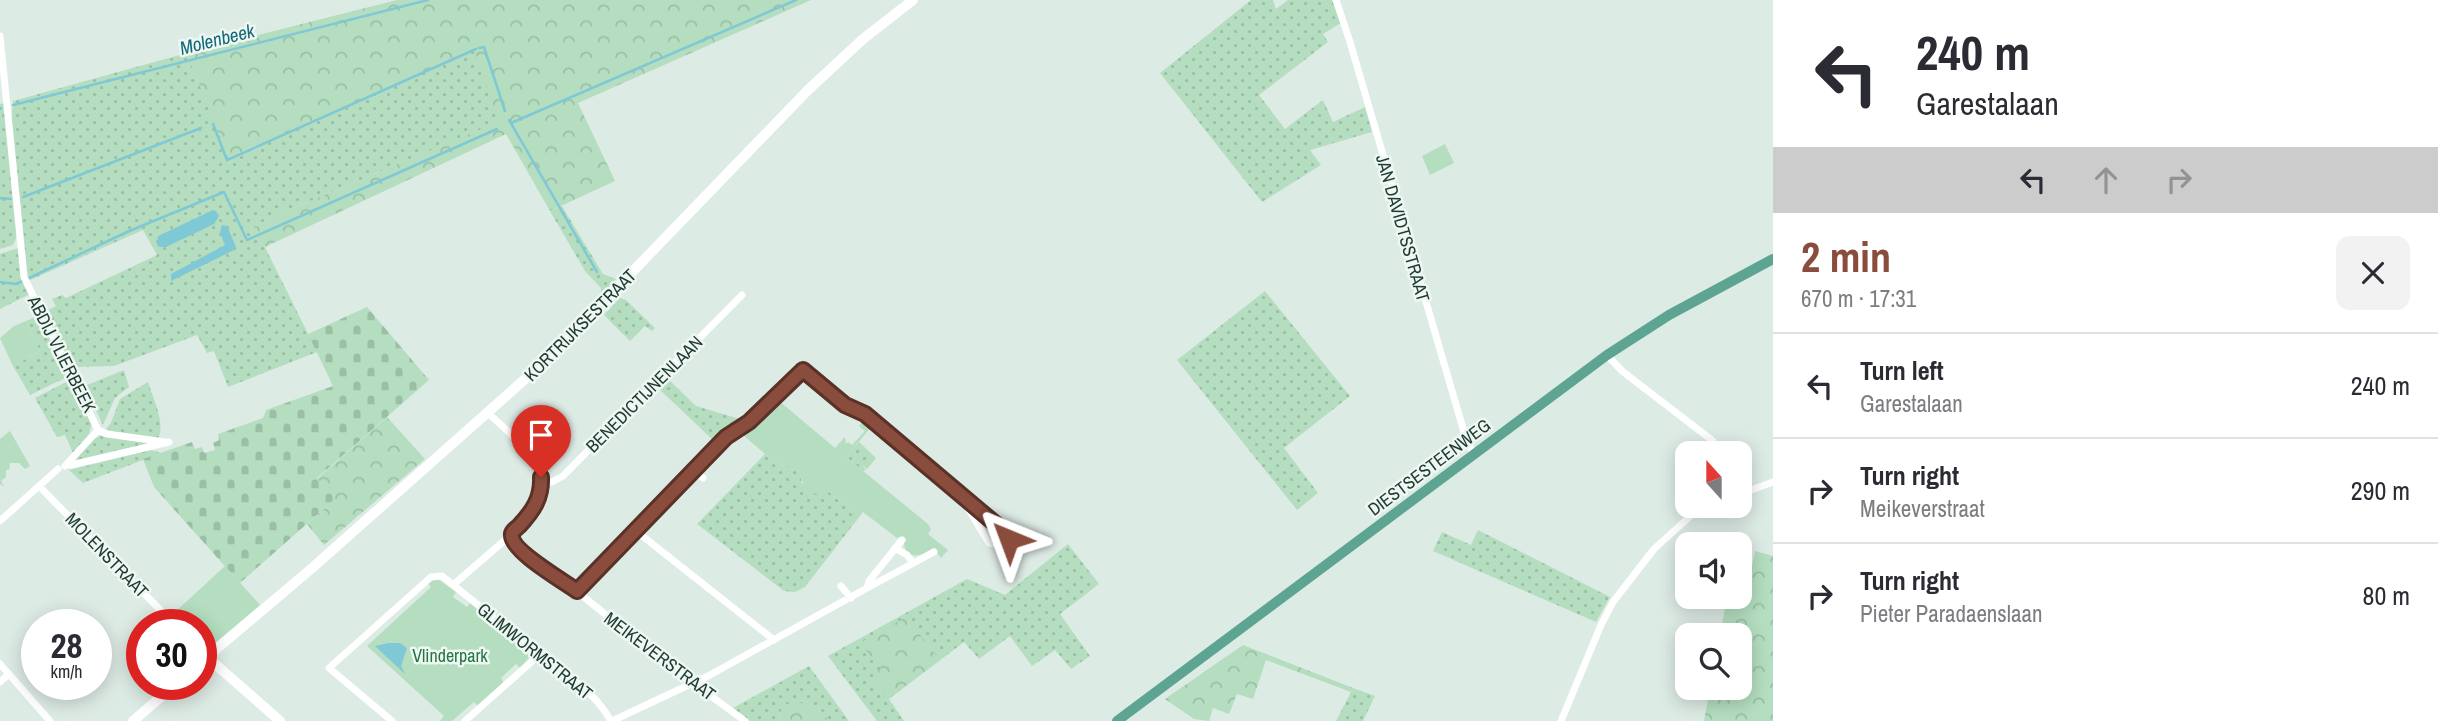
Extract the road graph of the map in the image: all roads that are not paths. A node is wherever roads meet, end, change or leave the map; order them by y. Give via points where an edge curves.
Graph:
1 (913, 0) edge
2 (1336, 0) edge
3 (0, 36) edge
4 (1773, 259) edge
5 (742, 295) dead end
6 (1607, 355) junction
7 (488, 413) junction
8 (98, 430) junction
9 (1713, 441) edge
10 (1474, 455) junction
11 (63, 467) junction
12 (693, 470) junction
13 (703, 478) dead end
14 (541, 482) junction
15 (1773, 482) edge
16 (39, 486) junction
17 (1752, 490) edge
18 (958, 492) junction
19 (1688, 518) edge
20 (0, 521) edge
21 (994, 522) junction
22 (636, 531) junction
23 (982, 531) junction
24 (512, 537) junction
25 (902, 540) dead end
26 (895, 548) junction
27 (934, 552) dead end
28 (913, 563) junction
29 (453, 585) junction
30 (841, 586) dead end
31 (867, 588) junction
32 (577, 591) junction
33 (851, 598) junction
34 (159, 609) edge
35 (774, 640) junction
36 (217, 646) edge
37 (538, 656) junction
38 (0, 664) edge
39 (217, 669) edge
40 (9, 674) junction
41 (0, 682) edge
42 (695, 683) junction
43 (157, 700) edge
44 (50, 721) edge
45 (133, 721) edge
46 (280, 721) edge
47 (392, 721) edge
48 (465, 721) edge
49 (611, 721) edge
50 (745, 721) edge
51 (1117, 721) edge
52 (1561, 721) edge

1 - 7 street, KORTRIJKSESTRAAT via 863,38 808,90 550,357
2 - 10 street, JAN DAVIDTSSTRAAT
3 - 8 street, ABDIJ VLIERBEEK via 23,277
4 - 6 main road, DIESTSESTEENWEG via 1669,315
5 - 14 street, BENEDICTIJNENLAAN via 563,476
6 - 9 street
6 - 10 main road, DIESTSESTEENWEG
7 - 14 street via 533,457
7 - 36 street, KORTRIJKSESTRAAT
8 - 11 street, ABDIJ VLIERBEEK
8 - 11 street, ABDIJ VLIERBEEK via 169,442
10 - 51 main road, DIESTSESTEENWEG
11 - 16 street, ABDIJ VLIERBEEK
12 - 13 street
12 - 18 street via 803,370 845,405 865,414
12 - 22 street
14 - 24 street via 534,509
15 - 17 street
16 - 20 street, ABDIJ VLIERBEEK
16 - 34 street, MOLENSTRAAT
18 - 21 street
18 - 23 street
19 - 52 street via 1654,549 1613,602
21 - 23 street
21 - 23 street via 1007,534 1007,541 991,544
22 - 32 street
22 - 35 street
24 - 29 street
24 - 32 street, MEIKEVERSTRAAT via 520,550
25 - 26 street
26 - 28 street
26 - 31 street
27 - 28 street
28 - 31 street
29 - 37 street, GLIMWORMSTRAAT
29 - 47 street via 442,576 430,577 330,668
30 - 33 street
31 - 33 street
32 - 42 street, MEIKEVERSTRAAT
33 - 35 street
35 - 42 street
37 - 48 street
37 - 49 street, GLIMWORMSTRAAT via 592,695
38 - 40 street
39 - 46 street
40 - 41 street
40 - 44 street
42 - 49 street
42 - 50 street, MEIKEVERSTRAAT
43 - 45 street

